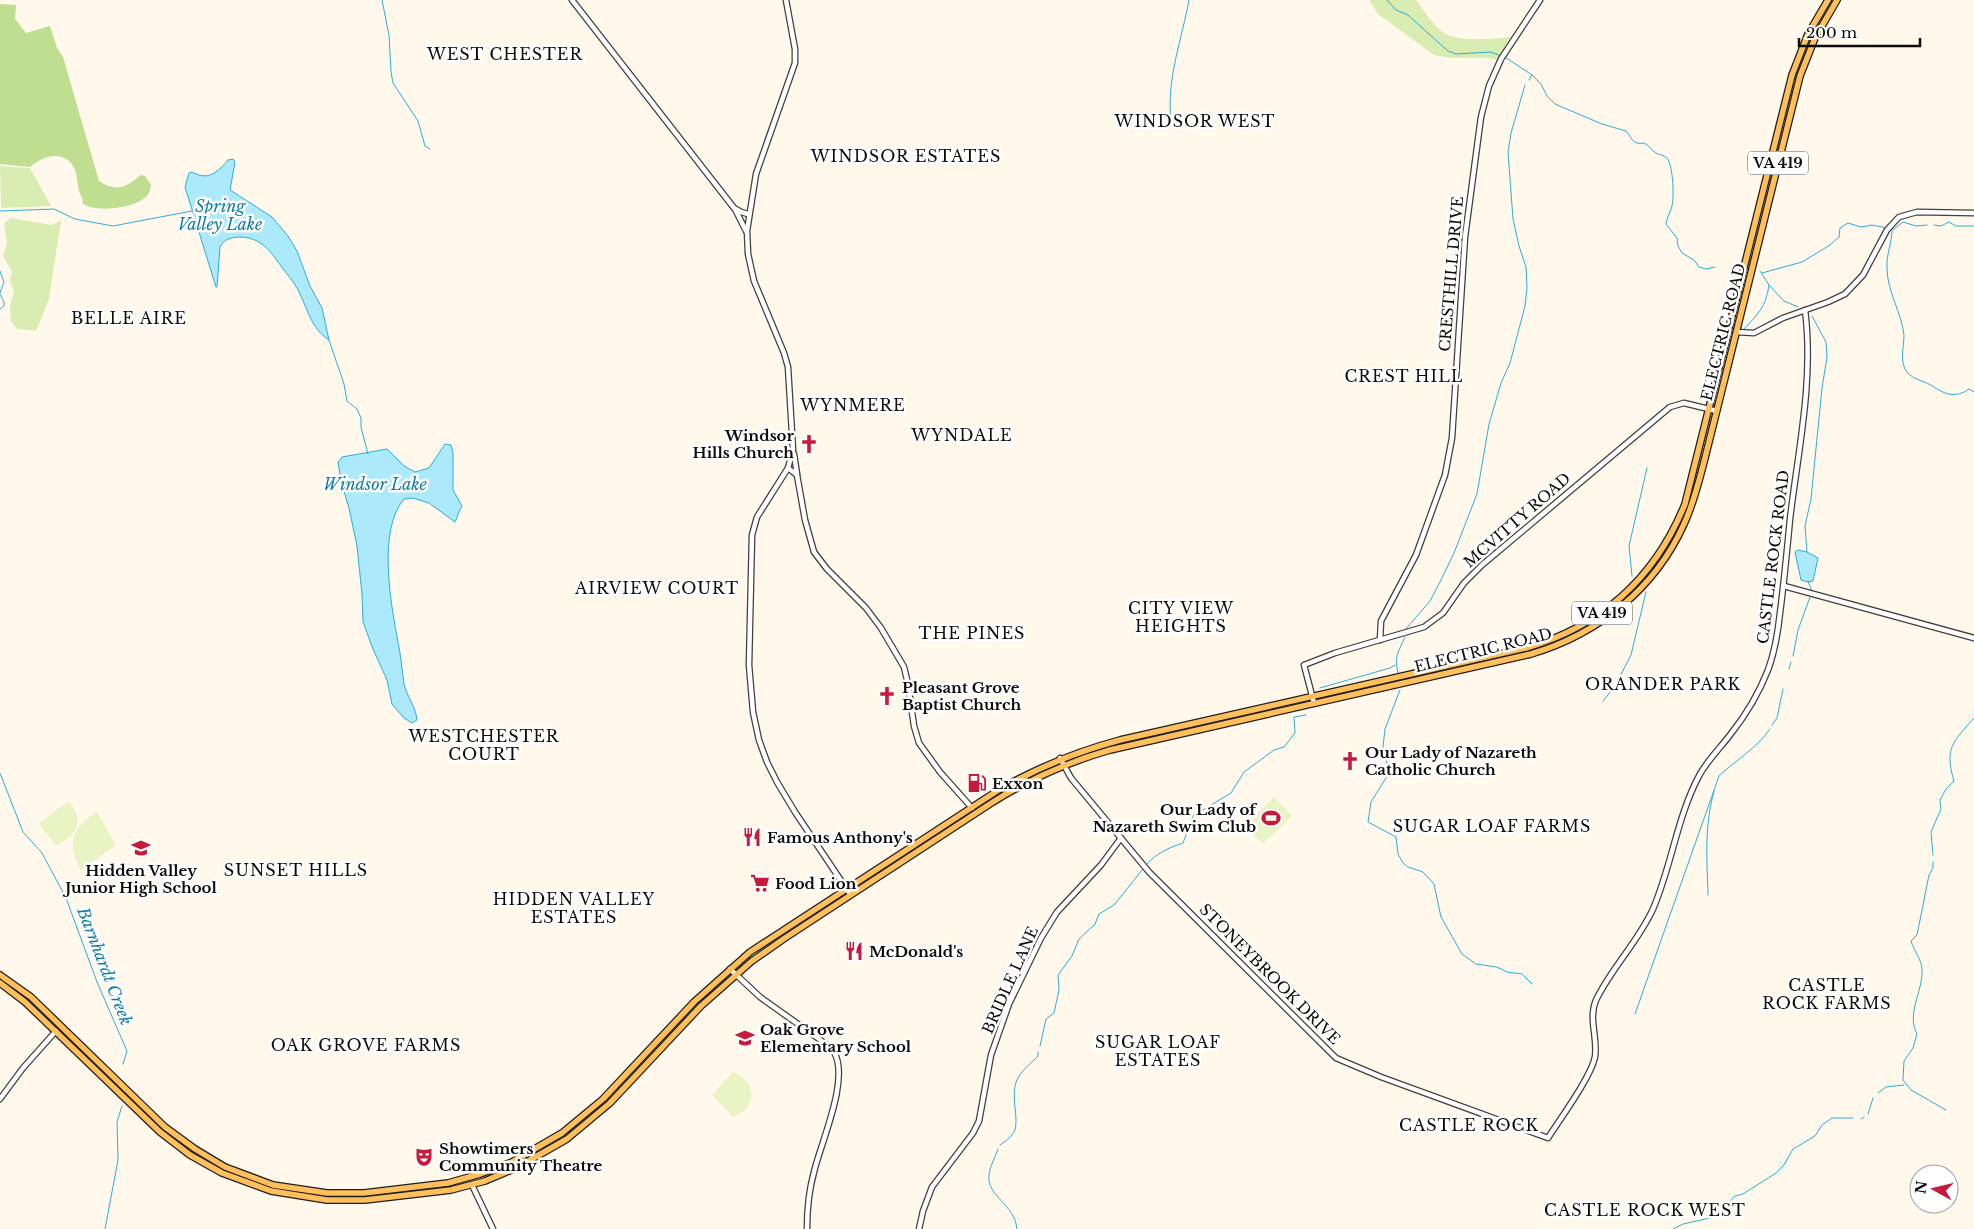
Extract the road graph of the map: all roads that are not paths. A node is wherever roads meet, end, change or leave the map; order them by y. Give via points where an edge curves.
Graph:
1 (572, 0) edge
2 (786, 0) edge
3 (1540, 0) edge
4 (1828, 0) edge
5 (1837, 0) edge
6 (734, 208) junction
7 (1974, 212) edge
8 (748, 214) junction
9 (746, 233) junction
10 (1805, 310) junction
11 (1736, 332) junction
12 (1710, 408) junction
13 (1717, 411) junction
14 (793, 450) junction
15 (788, 468) junction
16 (797, 478) junction
17 (1784, 586) junction
18 (1974, 638) edge
19 (1380, 640) junction
20 (1312, 696) junction
21 (1314, 704) junction
22 (1060, 758) junction
23 (1063, 765) junction
24 (972, 808) junction
25 (976, 814) junction
26 (1121, 838) junction
27 (846, 888) junction
28 (850, 894) junction
29 (730, 969) junction
30 (0, 975) edge
31 (735, 975) junction
32 (0, 983) edge
33 (56, 1032) junction
34 (0, 1099) edge
35 (1548, 1138) joint
36 (472, 1185) junction
37 (493, 1229) edge
38 (807, 1229) edge
39 (919, 1229) edge

1 - 6 street
2 - 8 street via 795,63 760,162
3 - 19 street, CRESTHILL DRIVE via 1502,57 1486,97 1476,146 1465,237 1448,464 1416,555 1381,621
4 - 12 main road, ELECTRIC ROAD / VA 419 via 1808,34 1792,75
5 - 11 main road, ELECTRIC ROAD / VA 419 via 1815,38 1800,76
6 - 8 street
6 - 9 street
7 - 10 street via 1917,212 1899,216 1888,228 1856,284 1839,297
8 - 9 street
9 - 14 street via 754,281 788,367
10 - 11 street via 1754,333
10 - 17 street, CASTLE ROCK ROAD via 1806,384
11 - 13 main road, ELECTRIC ROAD / VA 419
12 - 13 street, MCVITTY ROAD
12 - 19 street, MCVITTY ROAD via 1684,404 1670,407 1482,565 1438,618 1417,630
12 - 20 main road, ELECTRIC ROAD / VA 419 via 1688,494 1672,532 1647,571 1606,610 1573,630 1541,643
13 - 21 main road, ELECTRIC ROAD / VA 419 via 1696,495 1680,535 1640,590 1610,616 1577,637 1537,652
14 - 15 street
14 - 16 street
15 - 16 street
15 - 27 street via 760,511 752,535 748,665 754,712 761,748 771,770
16 - 24 street via 804,520 814,552 861,602 901,660 919,743
17 - 18 street
17 - 35 street, CASTLE ROCK ROAD via 1775,648 1764,682 1745,714 1706,764 1693,788 1652,909 1595,1003 1592,1019 1595,1048 1591,1069
19 - 20 street, MCVITTY ROAD via 1304,665
20 - 21 street
20 - 22 main road, ELECTRIC ROAD / VA 419 via 1120,740
21 - 23 main road, ELECTRIC ROAD / VA 419 via 1118,748
22 - 23 street, STONEYBROOK DRIVE
22 - 24 main road, ELECTRIC ROAD / VA 419 via 1000,789
23 - 25 main road, ELECTRIC ROAD / VA 419 via 1019,786
23 - 26 street, STONEYBROOK DRIVE
24 - 25 street
24 - 27 main road, VA 419
25 - 28 main road, ELECTRIC ROAD / VA 419
26 - 35 street, STONEYBROOK DRIVE via 1149,872 1336,1058
26 - 39 street, BRIDLE LANE via 1097,870 1057,912 1041,938 1009,1004 994,1046 974,1133 932,1187
27 - 28 street
27 - 29 main road, VA 419
28 - 31 main road, VA 419
29 - 30 main road, VA 419 via 694,1002 603,1099 551,1141 512,1162 468,1178 437,1185 347,1194 310,1192 274,1185 225,1167 195,1150 165,1127 28,994
29 - 31 street
31 - 36 main road, VA 419 via 584,1126 531,1161
31 - 38 street via 826,1044 837,1060 836,1100 813,1174
32 - 33 main road, VA 419
33 - 34 street via 22,1068
33 - 36 main road, VA 419 via 160,1132 206,1164 245,1183 293,1196 348,1200 421,1194
36 - 37 street

